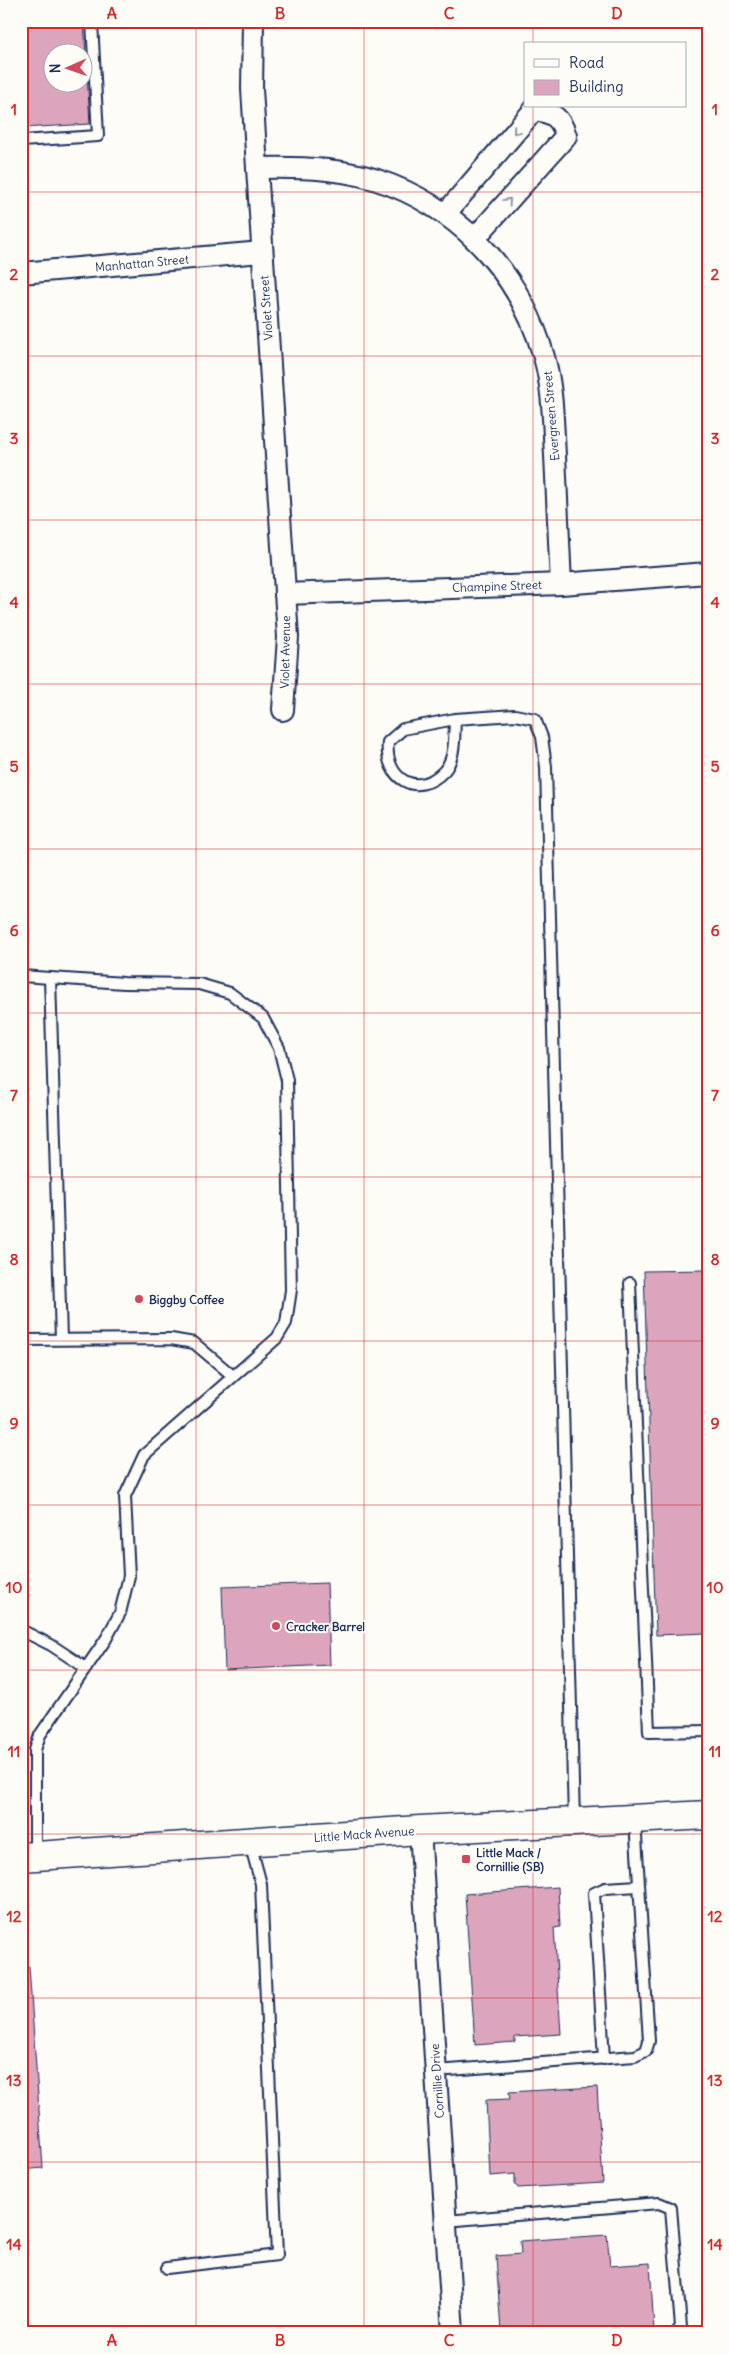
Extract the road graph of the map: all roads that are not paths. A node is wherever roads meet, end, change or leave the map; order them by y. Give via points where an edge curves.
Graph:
1 (92, 21) edge
2 (253, 21) edge
3 (21, 141) edge
4 (257, 168) junction
5 (446, 213) junction
6 (475, 238) junction
7 (262, 252) junction
8 (21, 273) edge
9 (708, 573) edge
10 (561, 584) junction
11 (285, 594) junction
12 (282, 710) dead end
13 (455, 719) junction
14 (21, 976) edge
15 (50, 978) junction
16 (630, 1282) dead end
17 (61, 1338) junction
18 (21, 1340) edge
19 (233, 1376) junction
20 (21, 1630) edge
21 (86, 1668) junction
22 (708, 1731) edge
23 (708, 1815) edge
24 (635, 1817) junction
25 (574, 1820) junction
26 (420, 1830) junction
27 (250, 1842) junction
28 (28, 1856) edge
29 (639, 1886) junction
30 (604, 2058) junction
31 (436, 2071) junction
32 (446, 2221) junction
33 (167, 2268) dead end
34 (453, 2333) edge
35 (676, 2333) edge

1 - 3 lane via 98,136
2 - 4 street, Violet Street via 252,89
4 - 5 street, Evergreen Street via 294,167 352,174 391,184
4 - 7 street, Violet Street
5 - 6 street, Evergreen Street
6 -> 5 street via 566,136 562,122 548,111 534,110
6 - 10 street, Evergreen Street via 511,282 532,318 545,358 553,414
7 - 8 street, Manhattan Street
7 - 11 street, Violet Street
9 - 10 street, Champine Street
10 - 11 street, Champine Street
11 - 12 street, Violet Avenue via 288,637
13 - 13 lane via 403,729 388,742 387,754 393,772 407,783 427,783 445,770 454,748
13 - 25 lane via 515,715 535,719 542,737 546,767
14 - 15 lane
15 - 17 lane
15 - 19 lane via 198,984 222,990 263,1018 279,1048 287,1080 291,1290 286,1323 276,1338
16 - 22 lane via 650,1732
17 - 18 lane
17 - 19 lane via 172,1339 194,1343
19 - 21 lane via 144,1455 125,1496 129,1576 120,1613
20 - 21 lane
21 - 28 lane via 40,1736 35,1750
23 - 24 main road, Little Mack Avenue
24 - 25 main road, Little Mack Avenue
24 - 29 lane
25 - 26 main road, Little Mack Avenue
26 - 27 main road, Little Mack Avenue
26 - 31 street, Cornillie Drive
27 - 28 main road, Little Mack Avenue
27 - 33 lane via 261,1884 277,2255
29 - 30 lane via 649,2042 646,2051 635,2056
29 - 30 lane via 605,1888 594,1893
30 - 31 lane
31 - 32 street, Cornillie Drive
32 - 34 street, Cornillie Drive
32 - 35 lane via 659,2203 671,2208 681,2326

